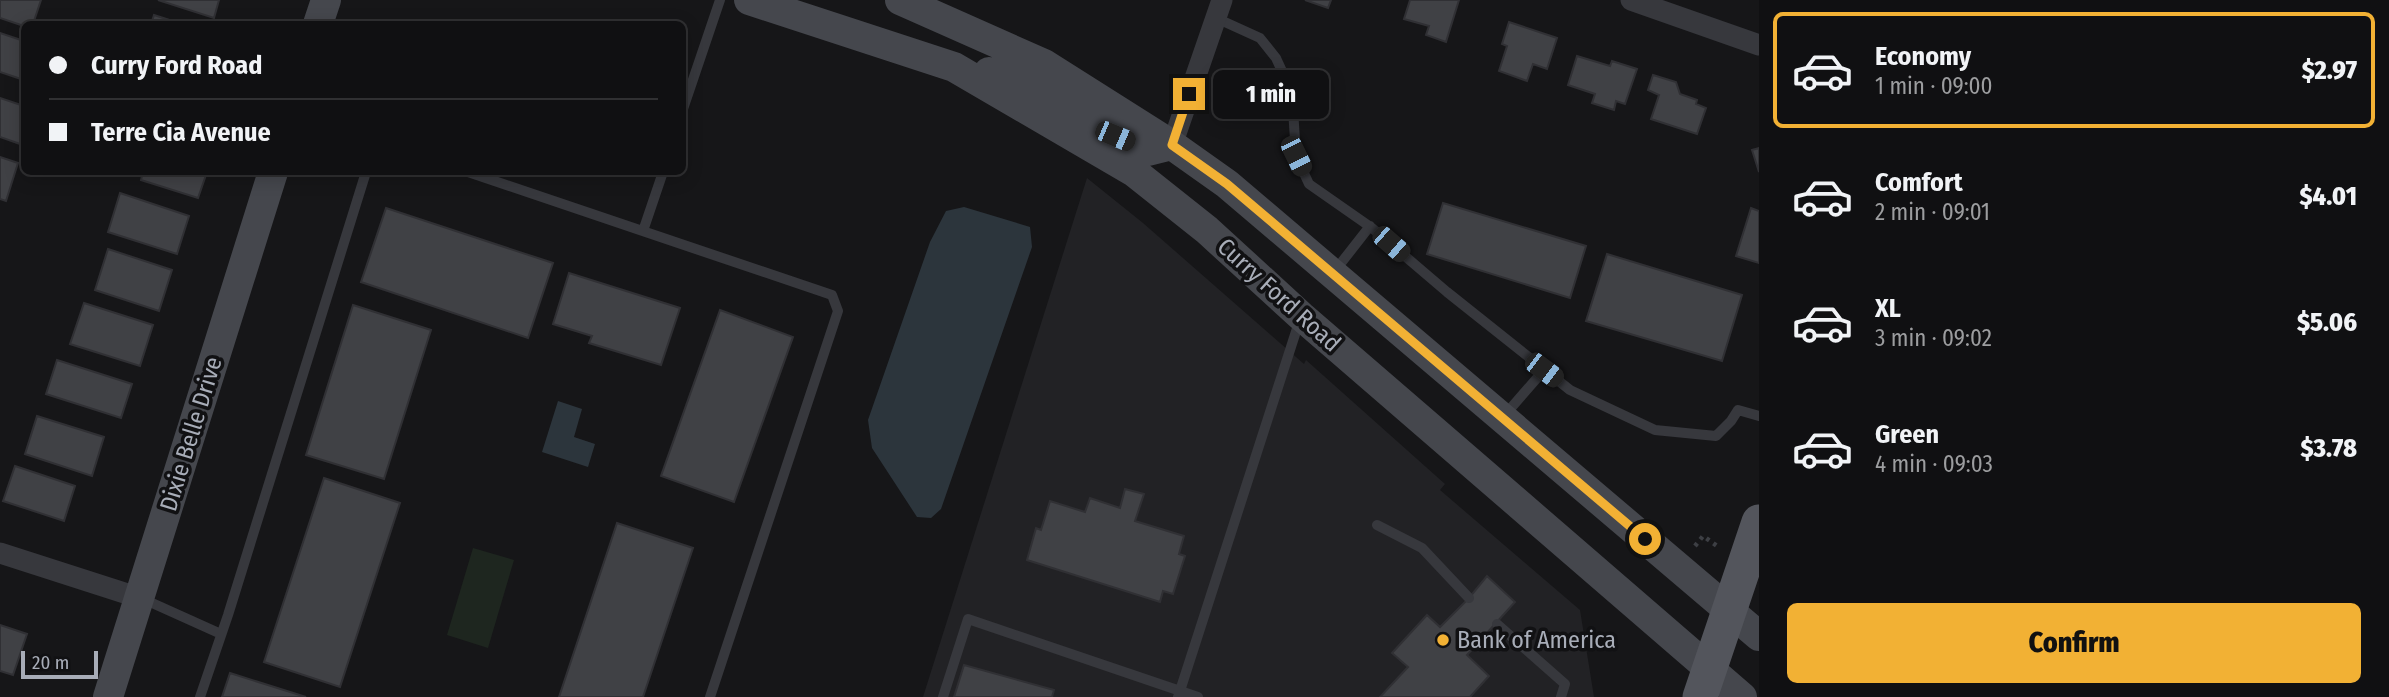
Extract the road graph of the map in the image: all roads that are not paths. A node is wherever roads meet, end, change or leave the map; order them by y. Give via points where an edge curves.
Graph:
1 (326, 0) edge
2 (720, 0) edge
3 (749, 0) edge
4 (900, 0) edge
5 (1631, 0) edge
6 (1219, 9) edge
7 (319, 21) edge
8 (1759, 45) edge
9 (954, 67) junction
10 (686, 100) edge
11 (1172, 145) junction
12 (271, 175) edge
13 (365, 175) edge
14 (477, 175) edge
15 (662, 175) edge
16 (1370, 226) junction
17 (643, 231) junction
18 (1332, 274) junction
19 (1301, 316) junction
20 (1544, 370) junction
21 (1759, 416) edge
22 (1503, 418) junction
23 (1759, 522) edge
24 (1377, 525) dead end
25 (0, 553) edge
26 (140, 597) junction
27 (1469, 598) dead end
28 (1729, 610) junction
29 (1497, 624) dead end
30 (221, 634) junction
31 (1759, 636) edge
32 (1705, 683) edge
33 (1179, 694) edge
34 (108, 697) edge
35 (200, 697) edge
36 (710, 697) edge
37 (943, 697) edge
38 (1198, 697) edge
39 (1562, 697) edge
40 (1742, 697) edge

1 - 7 main road
2 - 10 lane
3 - 9 main road, Curry Ford Road
4 - 11 main road, Curry Ford Road via 1044,64
5 - 8 street
6 - 11 street
6 - 16 lane via 1259,38 1276,58 1293,93 1296,156 1309,184
9 - 11 main road via 1009,75 1148,151
9 - 19 main road, Curry Ford Road via 1134,172 1207,230
11 - 18 main road, Curry Ford Road via 1227,184
12 - 26 main road, Dixie Belle Drive
13 - 30 lane
14 - 17 lane
15 - 17 lane
16 - 18 lane
16 - 20 lane
17 - 36 lane via 832,295 838,311
18 - 22 main road, Curry Ford Road
19 - 32 main road, Curry Ford Road
19 - 33 lane
20 - 21 lane via 1570,390 1656,430 1716,436 1738,410
20 - 22 lane
22 - 28 main road, Curry Ford Road
23 - 28 main road
24 - 27 lane via 1422,548
25 - 26 street
26 - 30 lane
26 - 34 main road, Dixie Belle Drive
28 - 31 main road, Curry Ford Road
28 - 32 main road
29 - 39 lane via 1565,684
30 - 35 lane
32 - 40 main road, Curry Ford Road
33 - 37 lane via 968,619
33 - 38 lane

